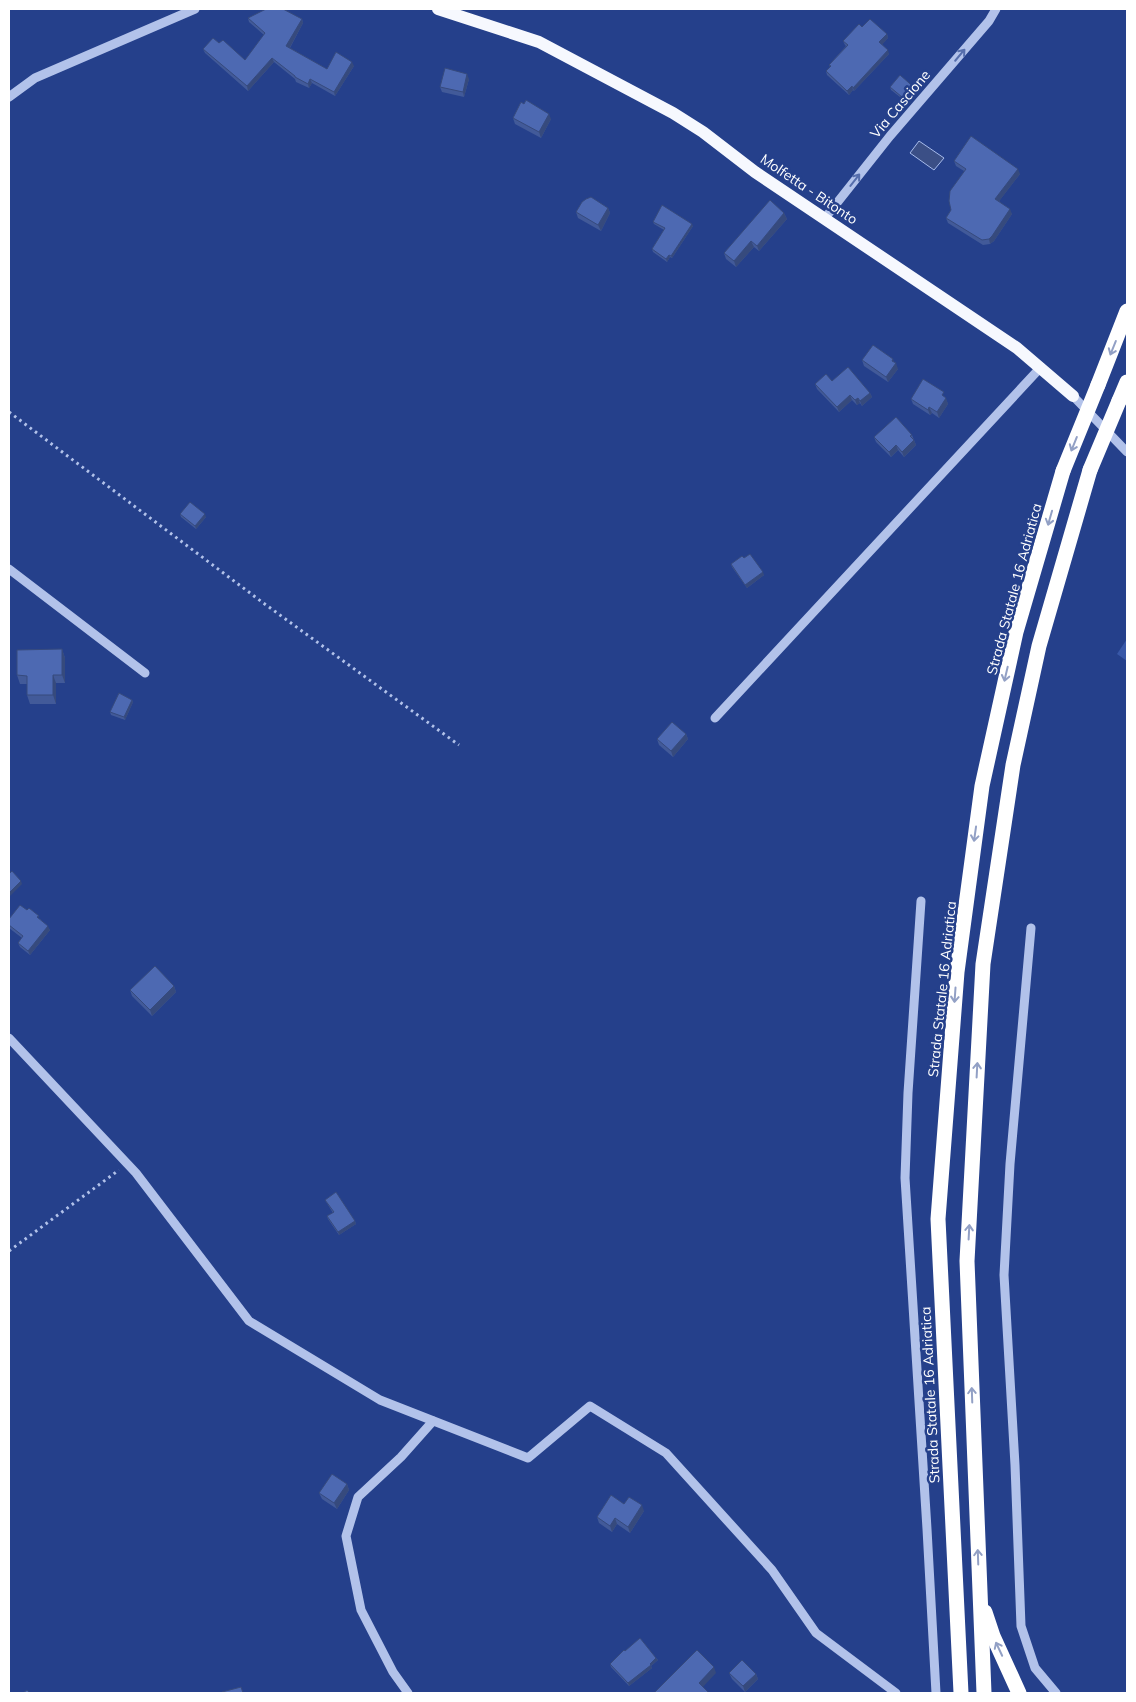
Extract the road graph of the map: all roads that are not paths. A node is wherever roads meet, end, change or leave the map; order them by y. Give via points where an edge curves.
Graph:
1 (195, 9) edge
2 (438, 9) edge
3 (996, 9) edge
4 (9, 97) edge
5 (825, 218) junction
6 (1127, 311) edge
7 (1041, 367) junction
8 (1127, 382) edge
9 (1073, 396) joint
10 (1127, 452) edge
11 (9, 569) edge
12 (145, 673) dead end
13 (715, 718) dead end
14 (921, 901) dead end
15 (1031, 928) dead end
16 (9, 1038) edge
17 (433, 1421) junction
18 (979, 1593) junction
19 (408, 1693) edge
20 (896, 1693) edge
21 (936, 1693) edge
22 (961, 1693) edge
23 (984, 1693) edge
24 (1019, 1693) edge
25 (1056, 1693) edge

1 - 4 street via 35,78
2 - 5 main road, Molfetta - Bitonto via 539,42 672,113
5 -> 3 street, Via Cascione
5 - 7 main road, Molfetta - Bitonto
6 -> 22 highway, Strada Statale 16 Adriatica, bridge via 1063,471 1016,632 982,786 957,972 938,1219
7 - 9 main road, Molfetta - Bitonto
7 - 13 street
18 -> 8 highway, bridge via 967,1261 983,964 1013,765 1039,646 1090,470
9 - 10 street, Molfetta - Bitonto
11 - 12 street
14 - 21 street via 905,1178
15 - 25 street via 1010,1164 1004,1275 1021,1626 1035,1668
16 - 17 street via 128,1164 249,1321 380,1400
17 - 19 street via 401,1457 358,1497 346,1536 361,1610 393,1672
17 - 20 street via 528,1458 590,1406 666,1453 772,1570 816,1633
18 - 23 highway
24 -> 18 highway via 993,1636

